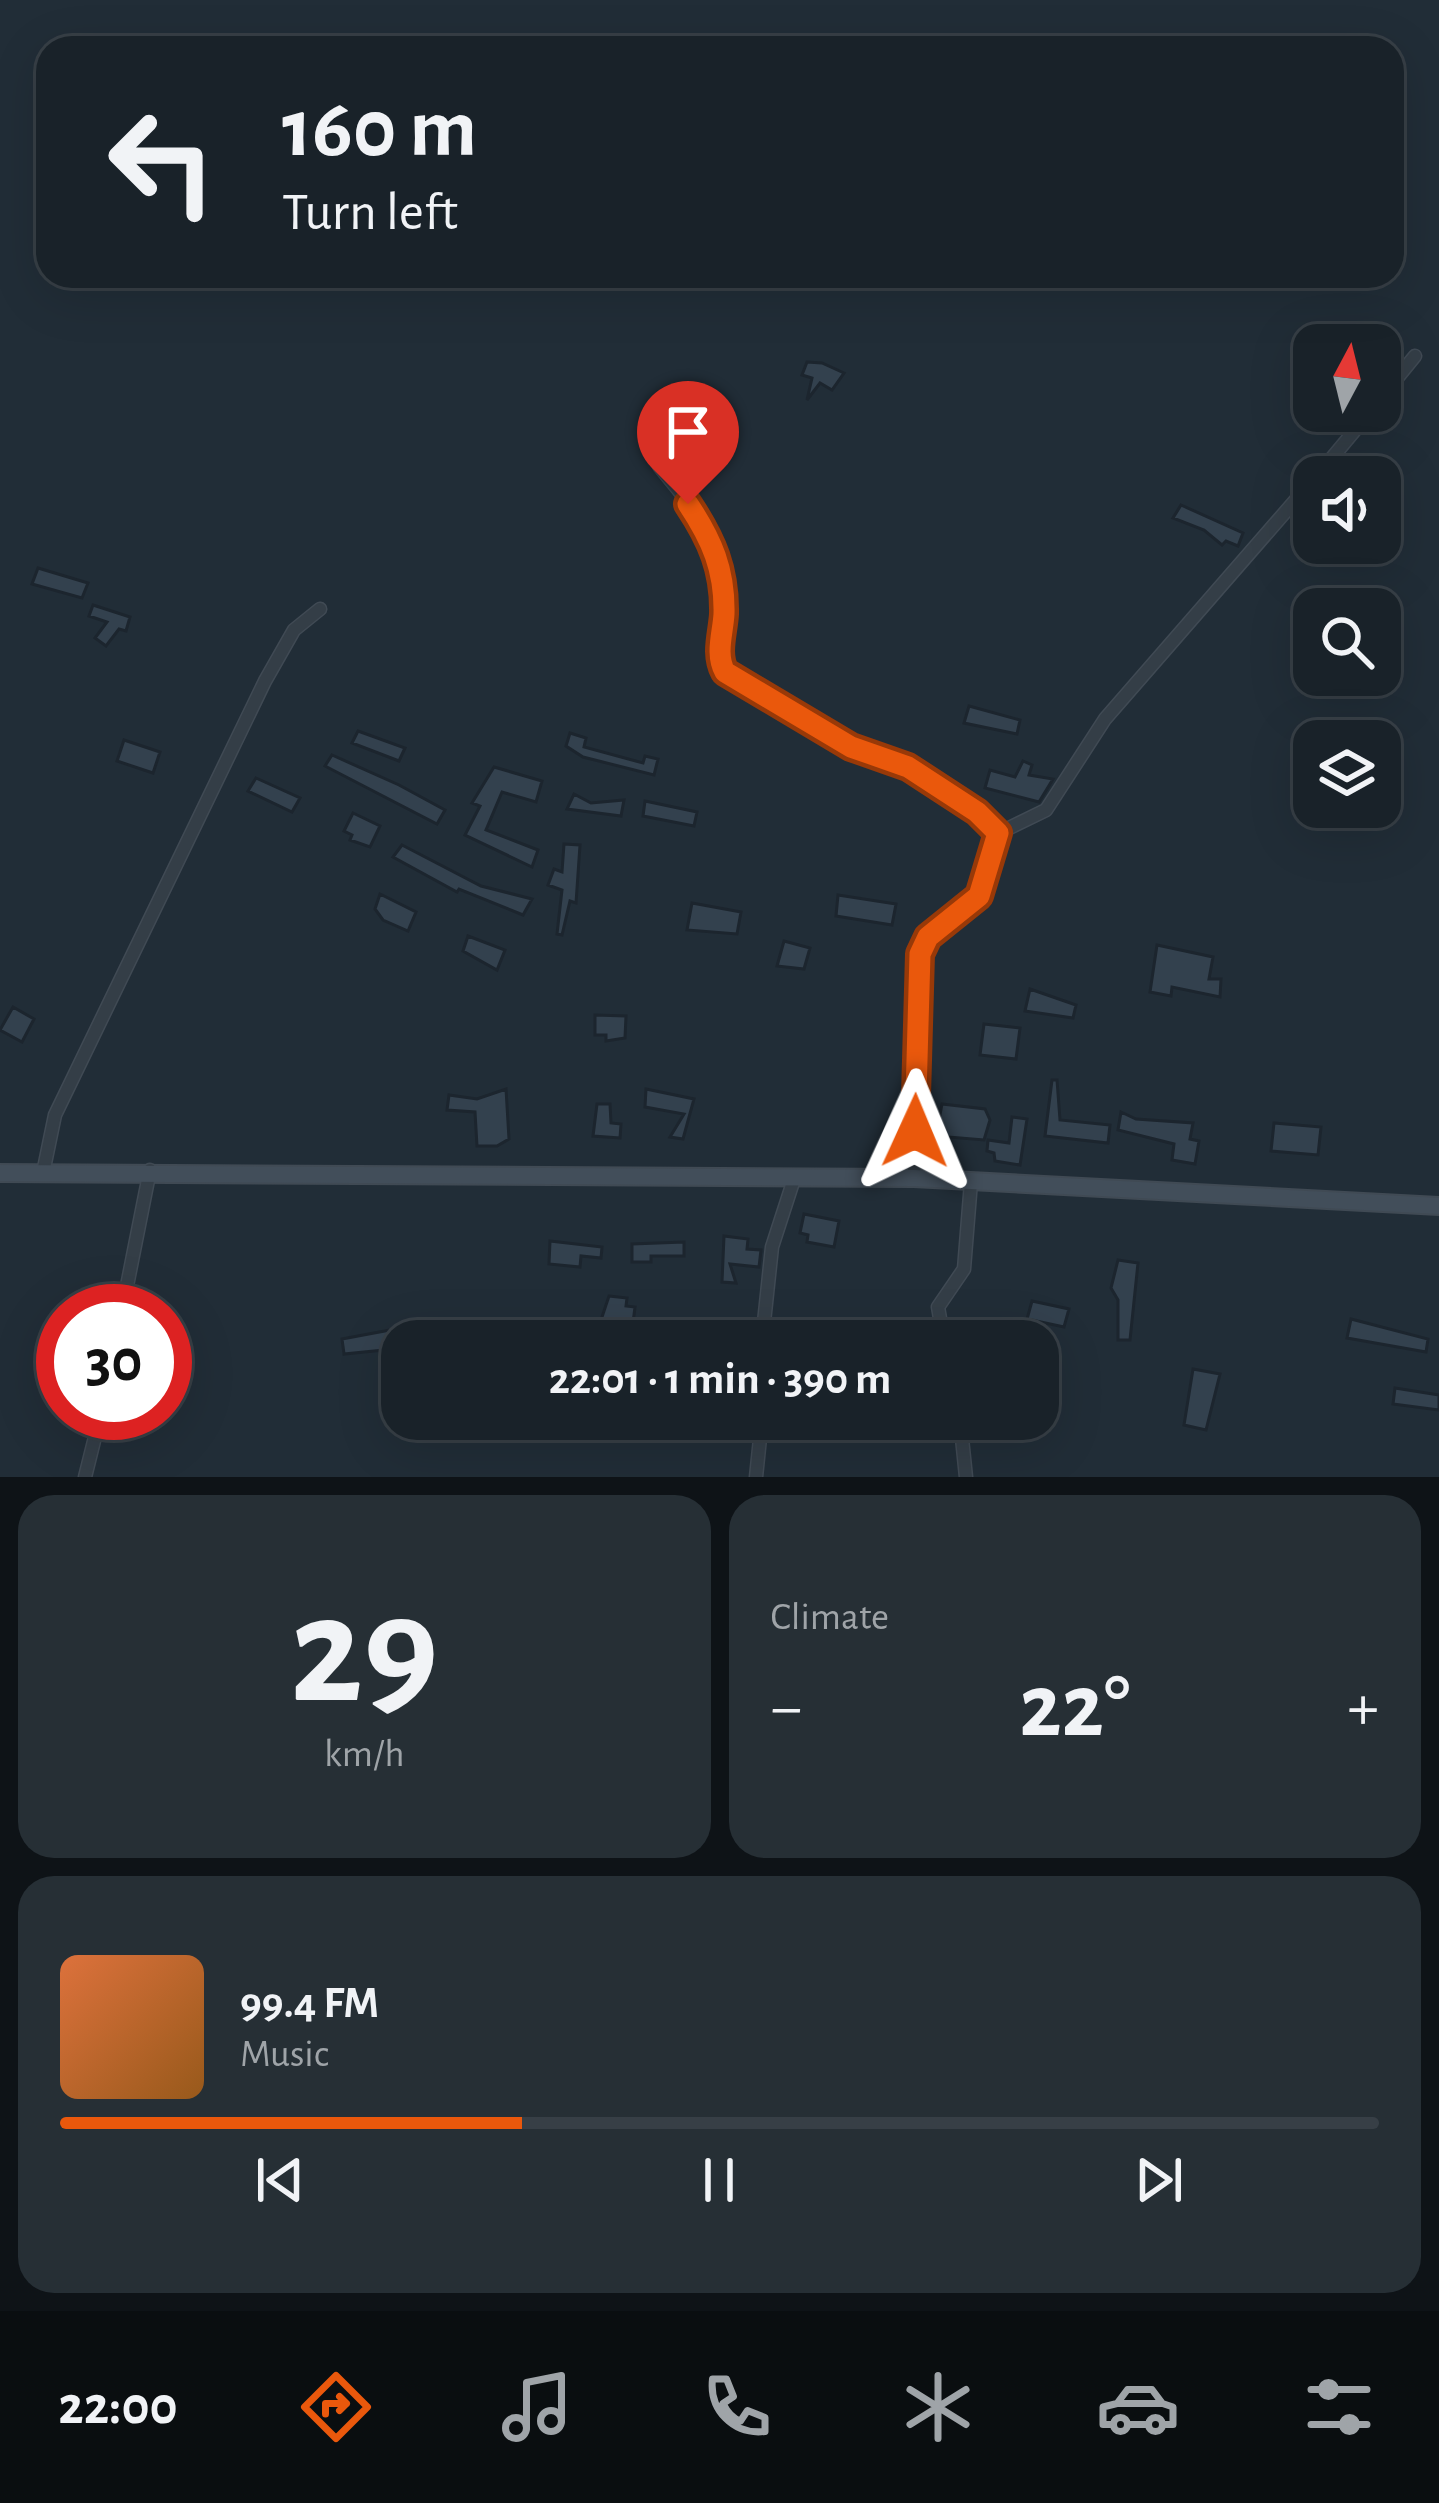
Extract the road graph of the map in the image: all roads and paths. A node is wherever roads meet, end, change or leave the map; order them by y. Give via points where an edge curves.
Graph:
1 (1415, 356) dead end
2 (1401, 373) edge
3 (1353, 432) edge
4 (1333, 456) edge
5 (659, 466) dead end
6 (1293, 503) edge
7 (320, 609) dead end
8 (998, 833) junction
9 (151, 1170) junction
10 (0, 1173) edge
11 (43, 1173) junction
12 (795, 1176) junction
13 (914, 1178) junction
14 (970, 1182) junction
15 (1439, 1206) edge
16 (128, 1284) edge
17 (764, 1320) edge
18 (940, 1320) edge
19 (94, 1440) edge
20 (760, 1440) edge
21 (962, 1440) edge
22 (85, 1477) edge
23 (756, 1477) edge
24 (966, 1477) edge

1 - 2 street
3 - 4 street
5 - 8 street via 718,557 725,672 851,747 908,767
6 - 8 street via 1105,719 1046,810
7 - 11 street via 294,630 266,681 55,1115
8 - 13 street via 979,896 928,937 920,954
9 - 11 main road
9 - 12 main road
9 - 16 street
10 - 11 main road
12 - 13 main road
12 - 17 street via 772,1247
13 - 14 main road
14 - 15 main road
14 - 18 street via 964,1268 938,1307
19 - 22 street
20 - 23 street
21 - 24 street

